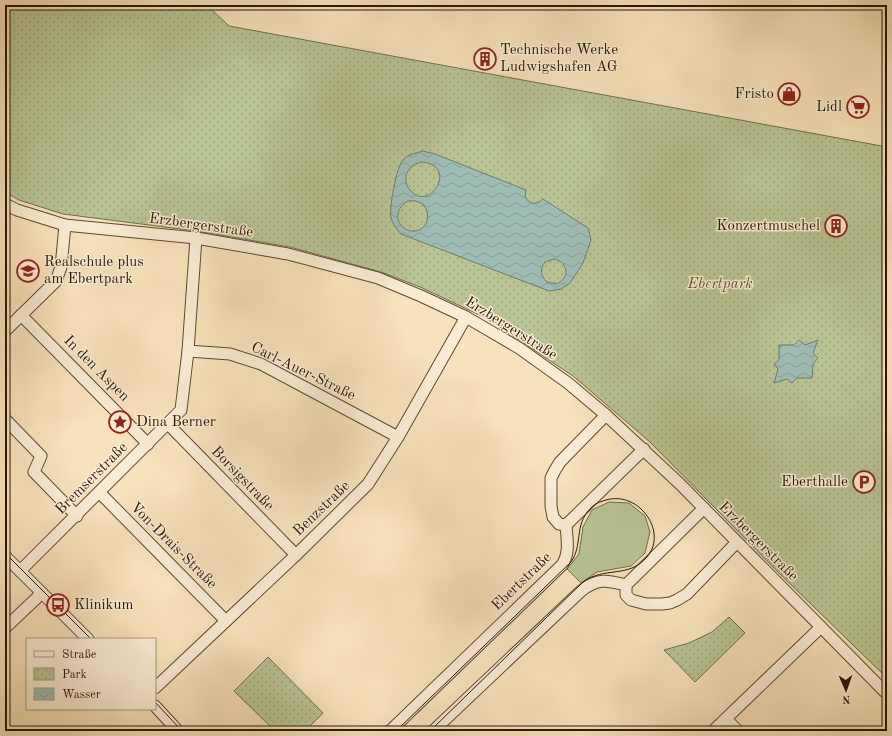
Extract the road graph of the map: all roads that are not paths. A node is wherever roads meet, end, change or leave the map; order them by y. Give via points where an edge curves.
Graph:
1 (5, 204) edge
2 (65, 225) junction
3 (196, 238) junction
4 (21, 315) junction
5 (466, 317) junction
6 (5, 331) edge
7 (188, 351) junction
8 (606, 415) junction
9 (5, 419) edge
10 (168, 424) junction
11 (398, 437) junction
12 (148, 444) junction
13 (644, 449) junction
14 (100, 493) junction
15 (704, 508) junction
16 (77, 516) junction
17 (566, 525) junction
18 (737, 542) junction
19 (296, 555) junction
20 (5, 556) edge
21 (20, 571) junction
22 (626, 585) junction
23 (42, 593) junction
24 (226, 621) junction
25 (821, 627) junction
26 (5, 628) edge
27 (87, 638) edge
28 (156, 687) edge
29 (887, 694) edge
30 (156, 707) edge
31 (726, 719) junction
32 (178, 731) edge
33 (390, 731) edge
34 (433, 731) edge
35 (713, 731) edge
36 (738, 731) edge

1 - 2 street, Erzbergerstraße
2 - 3 street, Erzbergerstraße
2 - 4 street via 61,267 56,280
3 - 5 street, Erzbergerstraße via 288,254 378,278
3 - 7 street, Bremserstraße
4 - 6 street
4 - 12 street, In den Aspen
5 - 8 street, Erzbergerstraße via 531,357 568,383
5 - 11 street, Benzstraße
7 - 10 street, Bremserstraße via 181,410
7 - 11 street, Carl-Auer-Straße via 230,354 261,364
8 - 13 street, Erzbergerstraße
8 - 17 street via 560,462 552,478 553,517 559,524
9 - 16 street via 41,456 34,472
10 - 12 street, Bremserstraße
10 - 19 street, Borsigstraße
11 - 19 street, Benzstraße via 368,484
12 - 14 street, Bremserstraße
13 - 15 street, Erzbergerstraße
13 - 17 street
14 - 16 street, Bremserstraße
14 - 24 street, Von-Drais-Straße
15 - 18 street, Erzbergerstraße
15 - 22 street
16 - 21 street, Bremserstraße
17 - 33 street, Ebertstraße via 568,549 562,565
18 - 22 street via 687,594 670,603 646,604 631,600 626,595
18 - 25 street, Erzbergerstraße
19 - 24 street, Benzstraße
20 - 21 street
21 - 23 street
22 - 34 street via 610,581 590,584
23 - 26 street
23 - 27 street
24 - 28 street, Benzstraße
25 - 29 street, Erzbergerstraße
25 - 31 street
30 - 32 street
31 - 35 street
31 - 36 street

